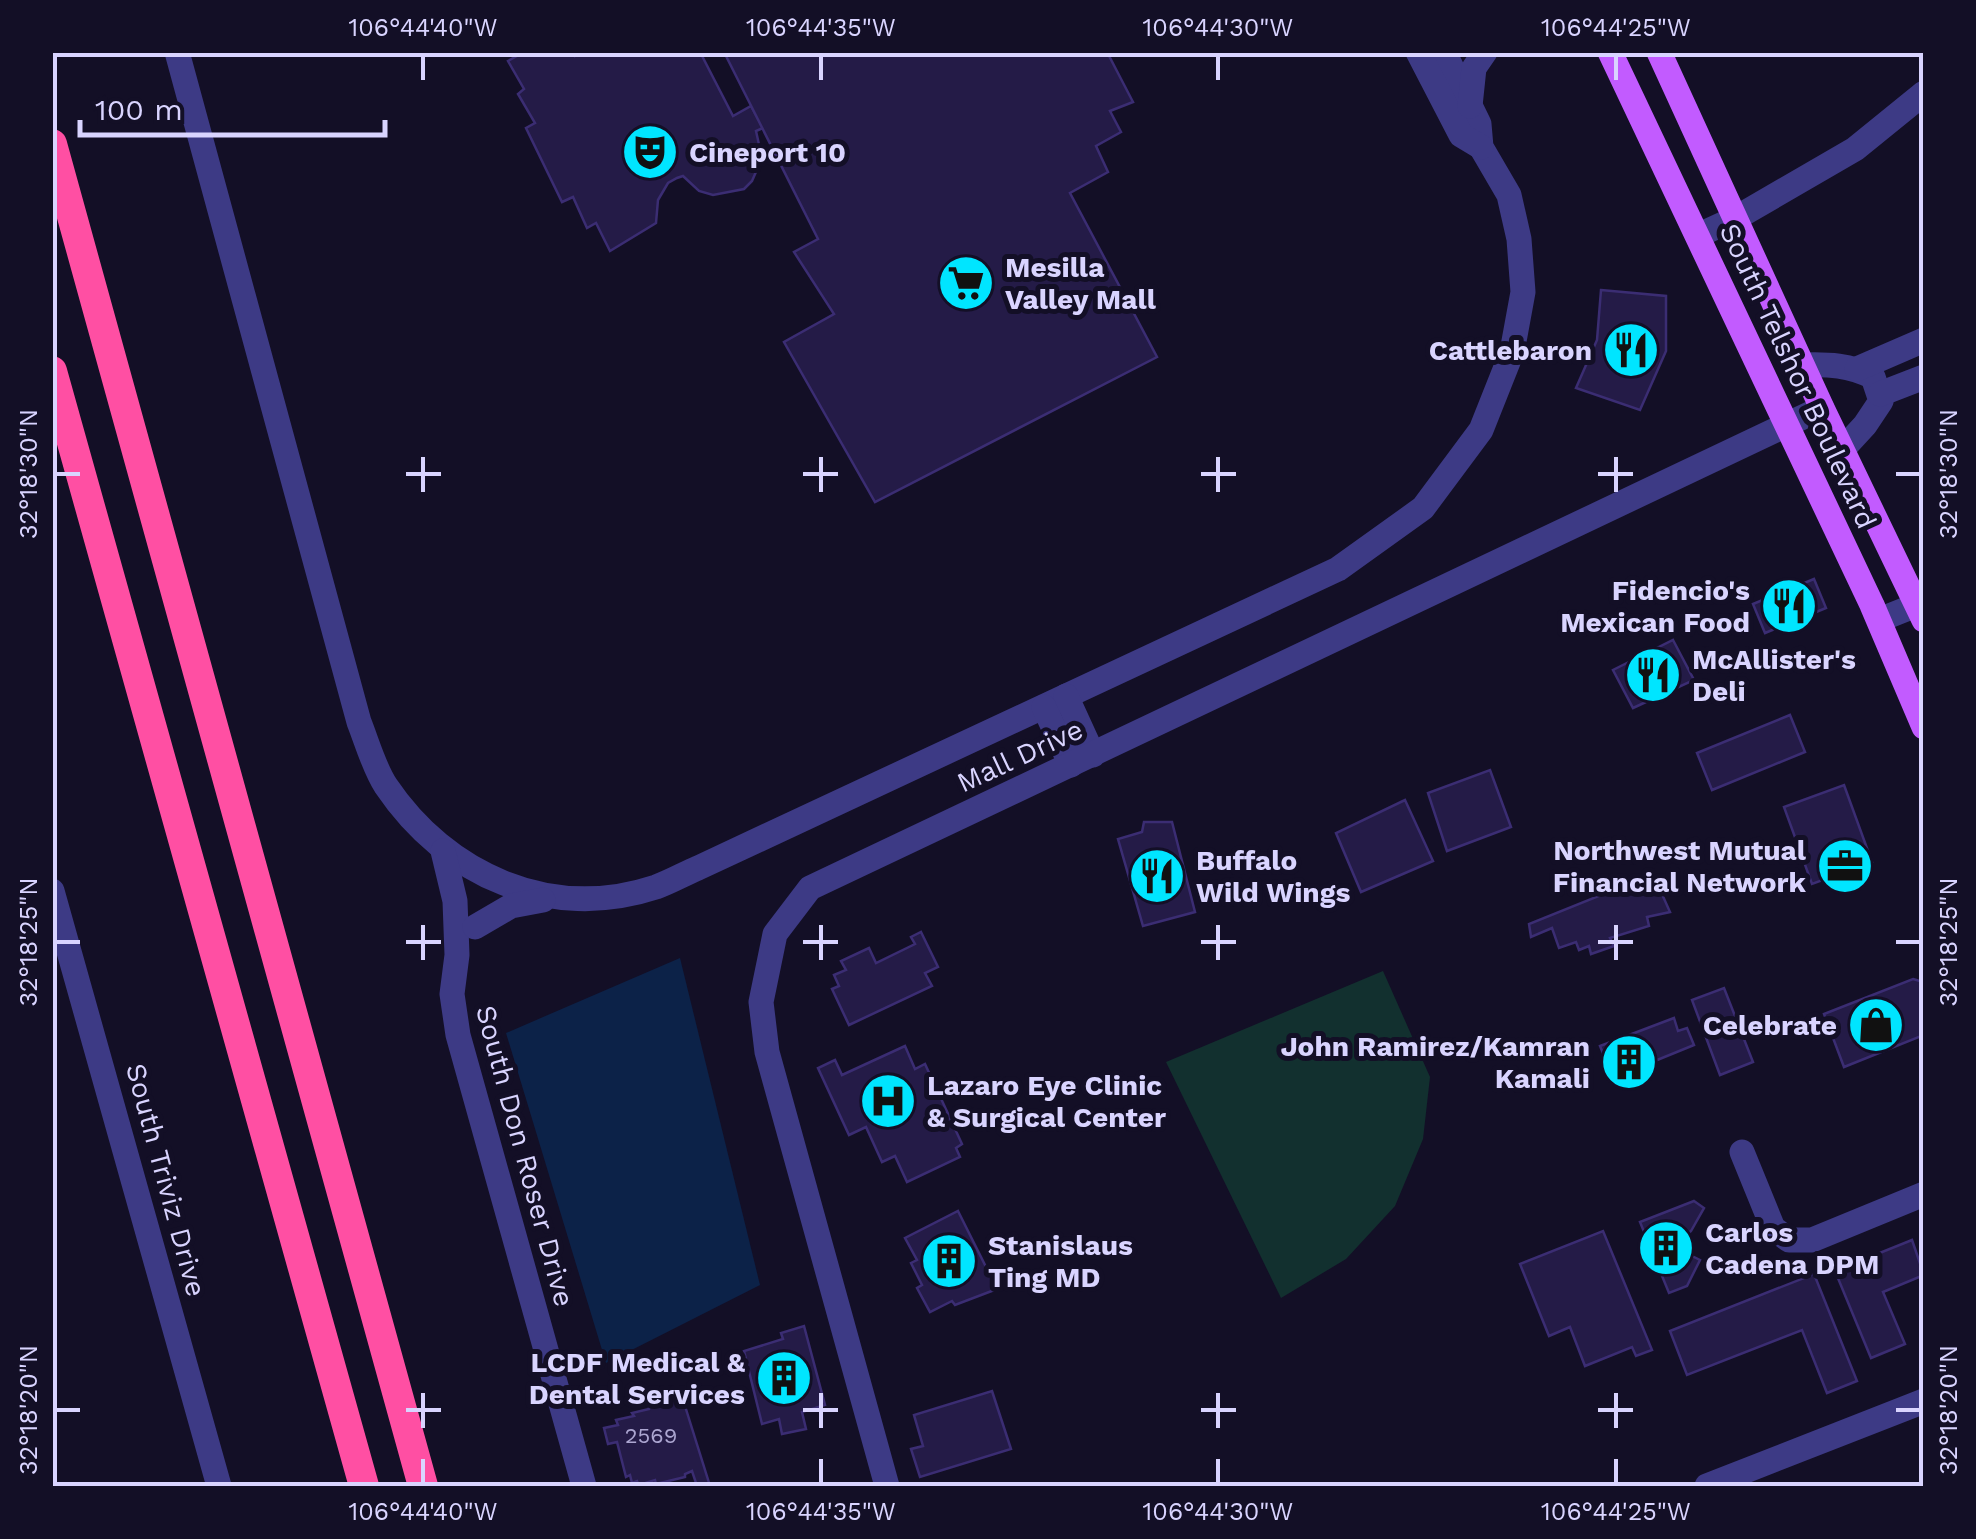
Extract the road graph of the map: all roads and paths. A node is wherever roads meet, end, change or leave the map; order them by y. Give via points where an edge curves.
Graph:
1 (176, 52) edge
2 (1485, 52) edge
3 (1610, 52) edge
4 (1659, 52) edge
5 (1441, 58) edge
6 (1924, 92) edge
7 (1470, 106) junction
8 (52, 144) edge
9 (1481, 147) junction
10 (1736, 218) junction
11 (1699, 235) junction
12 (1924, 340) edge
13 (1802, 365) junction
14 (1857, 369) junction
15 (52, 371) edge
16 (1924, 376) edge
17 (1880, 394) junction
18 (1822, 408) junction
19 (1788, 422) junction
20 (1842, 450) junction
21 (1921, 609) edge
22 (1879, 620) junction
23 (1055, 702) junction
24 (1924, 728) edge
25 (1082, 760) junction
26 (443, 851) junction
27 (487, 876) junction
28 (52, 891) edge
29 (556, 897) junction
30 (466, 923) junction
31 (1742, 1152) dead end
32 (1924, 1194) edge
33 (1924, 1401) edge
34 (219, 1486) edge
35 (364, 1486) edge
36 (424, 1486) edge
37 (584, 1486) edge
38 (887, 1486) edge
39 (1707, 1486) edge

1 - 26 street via 359,722 385,784
2 - 7 street via 1472,78
3 - 11 main road, South Telshor Boulevard
4 - 10 main road, South Telshor Boulevard
5 - 7 street
5 - 9 street via 1461,134
6 - 10 street via 1855,149
7 - 9 street
8 - 36 highway
9 - 23 street via 1509,195 1523,292 1512,352 1481,430 1423,508 1338,569
10 - 11 street
10 - 13 main road, South Telshor Boulevard
11 - 19 main road, South Telshor Boulevard
12 - 14 street
13 - 14 street
13 - 18 main road, South Telshor Boulevard
14 - 17 street via 1873,377
15 - 35 highway
16 - 17 street
17 - 20 street
18 - 19 street, Mall Drive
18 - 20 main road, South Telshor Boulevard
19 - 22 main road, South Telshor Boulevard
19 - 25 street, Mall Drive
20 - 21 main road, South Telshor Boulevard
21 - 22 street
22 - 24 main road, South Telshor Boulevard
23 - 25 street
23 - 29 street via 655,887
25 - 38 street, Mall Drive via 810,888 775,934 761,1002 767,1052
26 - 27 street
26 - 30 street
27 - 29 street
27 - 30 street, South Don Roser Drive
28 - 34 street, South Triviz Drive
29 - 30 street
30 - 37 street, South Don Roser Drive via 452,994 458,1035
31 - 32 street via 1773,1228 1789,1240 1812,1240
33 - 39 street

